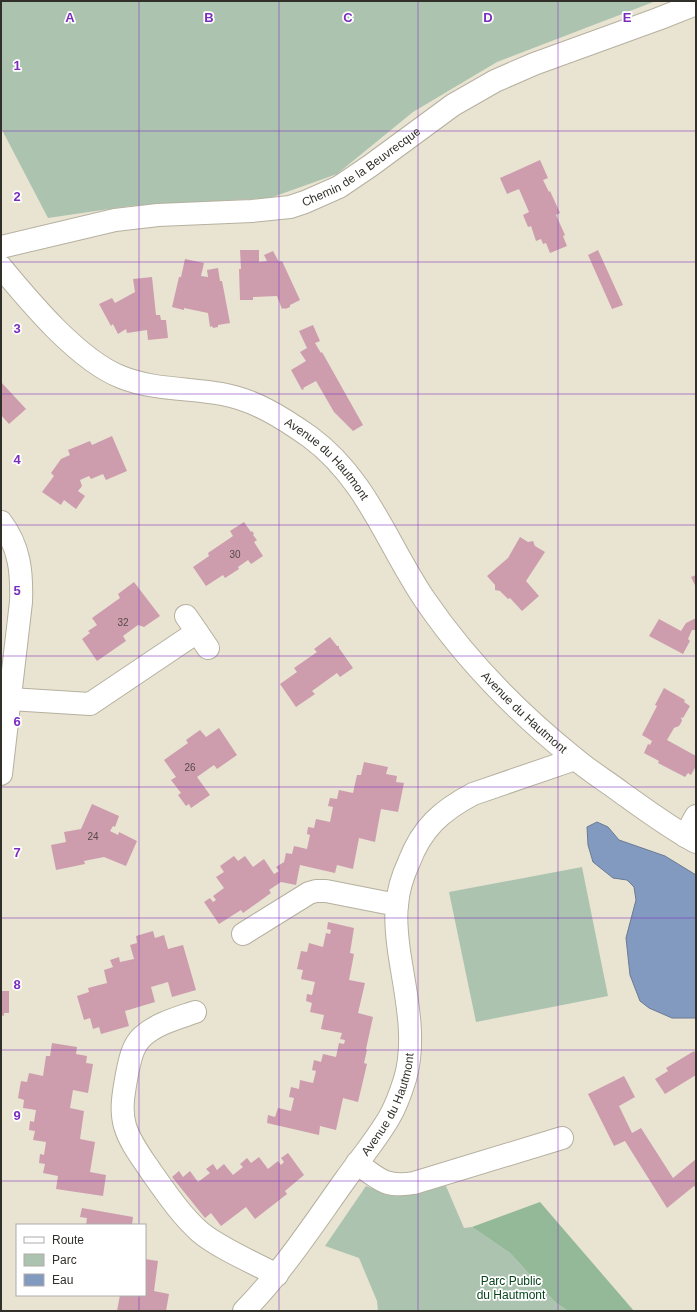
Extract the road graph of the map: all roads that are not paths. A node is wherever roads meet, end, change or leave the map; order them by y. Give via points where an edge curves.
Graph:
1 (696, 4) edge
2 (1, 247) edge
3 (1, 267) edge
4 (1, 522) edge
5 (197, 632) dead end
6 (10, 699) junction
7 (575, 759) junction
8 (1, 774) edge
9 (696, 816) edge
10 (691, 839) edge
11 (396, 905) junction
12 (243, 934) dead end
13 (195, 1012) dead end
14 (562, 1138) dead end
15 (357, 1163) junction
16 (277, 1275) junction
17 (244, 1311) edge

1 - 2 street, Chemin de la Beuvrecque via 495,81 453,105 339,187 305,202 252,211 128,218
3 - 7 street, Avenue du Hautmont via 58,330 105,369 121,377 150,385 221,394 254,404 290,424 330,454 358,486 425,600 469,658 521,712
4 - 6 street via 12,541 20,568 21,602
5 - 6 street via 90,704
6 - 8 street
7 - 10 street, Avenue du Hautmont
7 - 11 street, Avenue du Hautmont via 473,794 445,810 433,821 414,850
9 - 10 street, Avenue du Hautmont
11 - 12 street via 316,891
11 - 15 street, Avenue du Hautmont via 398,943 409,1020 409,1061 389,1119
13 - 16 street via 152,1029 136,1045 131,1056 124,1093 123,1109 129,1138 172,1201 201,1233
14 - 15 street via 404,1185 380,1181
15 - 16 street, Avenue du Hautmont
16 - 17 street, Avenue du Hautmont

